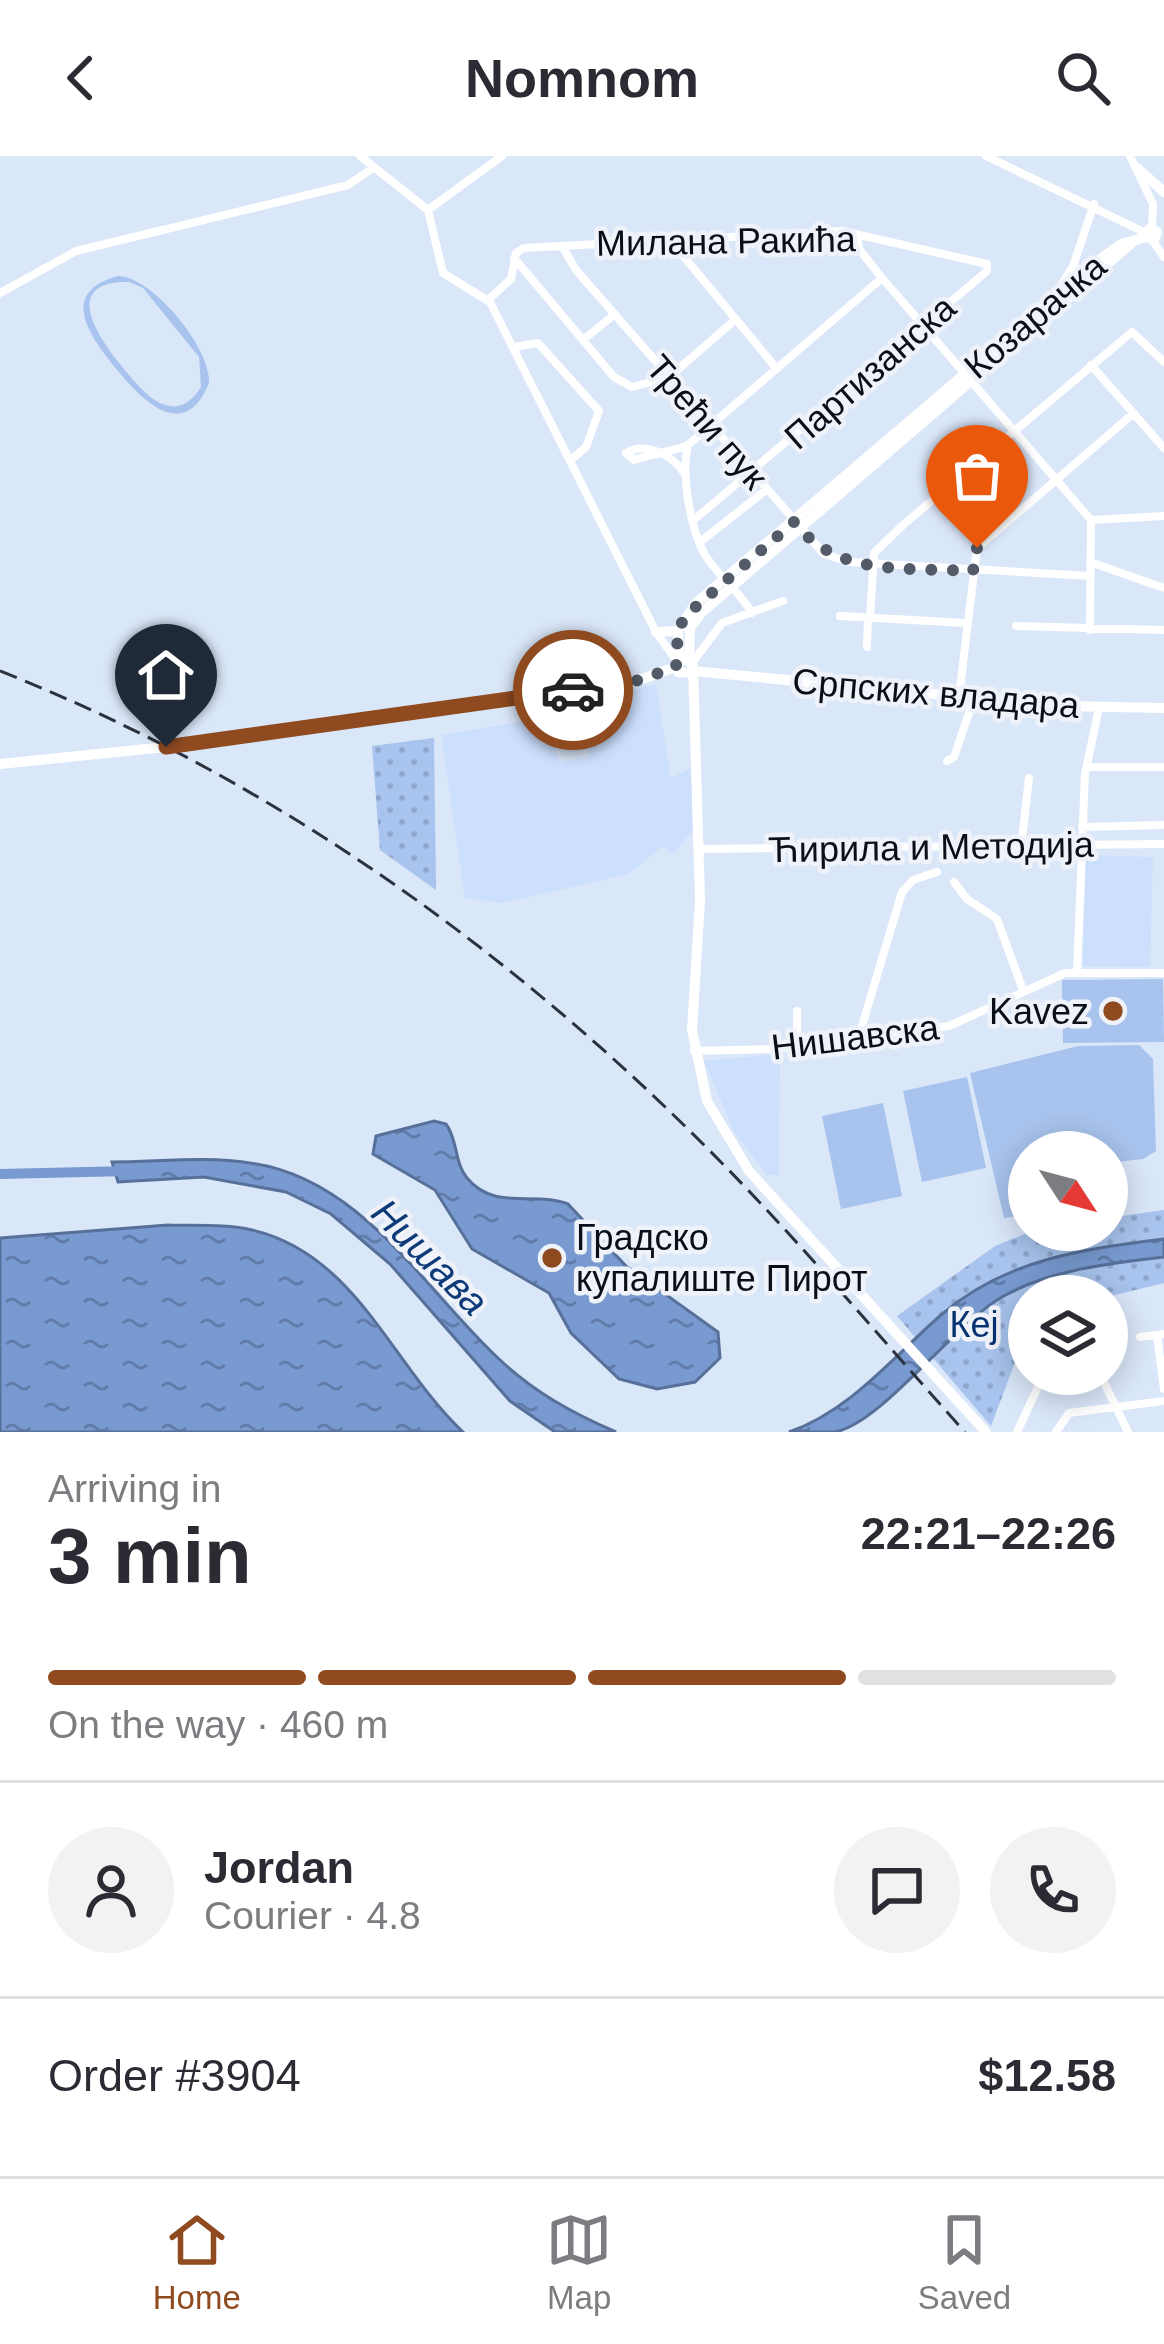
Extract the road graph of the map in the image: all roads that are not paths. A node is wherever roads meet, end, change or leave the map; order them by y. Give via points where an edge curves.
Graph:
1 (360, 156) edge
2 (502, 156) edge
3 (986, 156) edge
4 (1130, 156) edge
5 (1014, 160) edge
6 (374, 167) junction
7 (1138, 168) junction
8 (1164, 192) edge
9 (1094, 204) junction
10 (428, 210) junction
11 (856, 234) junction
12 (1150, 234) edge
13 (670, 240) junction
14 (562, 246) junction
15 (1164, 257) edge
16 (514, 258) junction
17 (988, 268) joint
18 (881, 278) junction
19 (0, 292) edge
20 (488, 299) junction
21 (1054, 299) junction
22 (615, 314) junction
23 (735, 320) junction
24 (922, 324) junction
25 (583, 340) junction
26 (515, 347) junction
27 (1164, 362) edge
28 (1091, 365) junction
29 (777, 369) junction
30 (669, 377) junction
31 (970, 377) junction
32 (1134, 413) junction
33 (711, 425) junction
34 (1016, 430) junction
35 (688, 445) junction
36 (1164, 448) edge
37 (571, 460) junction
38 (685, 474) junction
39 (753, 475) junction
40 (1059, 479) junction
41 (766, 490) junction
42 (1164, 516) edge
43 (695, 519) junction
44 (1091, 520) junction
45 (796, 526) junction
46 (700, 542) junction
47 (1090, 562) junction
48 (874, 564) junction
49 (973, 571) junction
50 (1090, 576) junction
51 (729, 583) junction
52 (1164, 588) edge
53 (783, 601) dead end
54 (752, 614) junction
55 (840, 616) dead end
56 (869, 618) junction
57 (966, 623) junction
58 (1016, 626) dead end
59 (1090, 630) junction
60 (1164, 630) edge
61 (678, 631) junction
62 (656, 632) junction
63 (867, 647) dead end
64 (685, 667) junction
65 (959, 697) junction
66 (974, 698) junction
67 (1099, 708) junction
68 (1164, 708) edge
69 (946, 761) dead end
70 (0, 764) edge
71 (1088, 767) junction
72 (1164, 767) edge
73 (1029, 778) dead end
74 (1164, 825) edge
75 (1082, 827) junction
76 (1164, 844) edge
77 (1082, 845) junction
78 (1021, 848) junction
79 (698, 849) junction
80 (937, 872) dead end
81 (954, 881) dead end
82 (1077, 972) junction
83 (1164, 973) edge
84 (1023, 990) junction
85 (797, 1011) dead end
86 (859, 1036) junction
87 (797, 1045) junction
88 (694, 1051) junction
89 (1160, 1334) edge
90 (1140, 1337) dead end
91 (1164, 1389) edge
92 (1034, 1395) edge
93 (1110, 1395) edge
94 (1164, 1401) edge
95 (1116, 1408) junction
96 (1060, 1428) edge
97 (986, 1432) edge
98 (1017, 1432) edge
99 (1128, 1432) edge

1 - 6 street
2 - 10 street
3 - 5 street
4 - 7 street
5 - 9 street
6 - 10 street
6 - 19 street via 348,185 76,251
7 - 8 street
7 - 12 street via 1153,204
9 - 12 street
9 - 21 street
10 - 20 street via 443,273
11 - 13 street, Милана Ракића
11 - 17 street, Милана Ракића
11 - 18 street
12 - 15 street
12 - 21 street, Козарачка via 1121,244
12 - 31 street, Козарачка
13 - 14 street, Милана Ракића
13 - 23 street
14 - 16 street, Милана Ракића via 524,248
14 - 22 street, Трећи пук
16 - 20 street via 511,279
16 - 25 street
17 - 24 street, Партизанска
18 - 24 street
18 - 29 street
20 - 26 street
21 - 31 street, Козарачка
22 - 25 street
22 - 30 street, Трећи пук
23 - 29 street
23 - 30 street
24 - 31 street
24 - 39 street, Партизанска
25 - 30 street via 627,386
26 - 37 street
26 - 37 street via 538,343 599,411 586,447
27 - 28 street via 1130,334
28 - 32 street
28 - 34 street
29 - 33 street
30 - 33 street, Трећи пук
31 - 34 street
31 - 45 street, Козарачка
32 - 36 street
32 - 40 street
33 - 35 street
33 - 39 street, Трећи пук
34 - 40 street
34 - 48 street via 876,550
35 - 38 street
35 - 38 street via 661,452
37 - 62 street
38 - 43 street
39 - 41 street, Трећи пук
39 - 43 street, Партизанска
40 - 44 street
40 - 49 street via 980,545
41 - 45 street, Трећи пук
41 - 46 street
42 - 44 street
43 - 46 street
44 - 47 street
45 - 48 street, Трећи пук via 831,557
45 - 51 street, Козарачка
46 - 51 street
47 - 50 street
47 - 52 street
48 - 49 street, Трећи пук
48 - 56 street
49 - 50 street, Трећи пук
49 - 57 street
50 - 59 street
51 - 54 street
51 - 61 street, Козарачка via 690,610
51 - 64 street, Козарачка via 692,625
53 - 54 street, Српских владара
54 - 64 street, Српских владара via 722,623
55 - 56 street
56 - 57 street
56 - 63 street
57 - 65 street
58 - 59 street
59 - 60 street
61 - 62 street
61 - 64 street
62 - 64 street
64 - 65 street, Српских владара
64 - 70 street, Српских владара via 166,747
64 - 79 street
65 - 66 street, Српских владара
66 - 67 street, Српских владара
66 - 69 street
67 - 68 street, Српских владара
67 - 71 street
71 - 72 street
71 - 75 street
73 - 78 street
74 - 75 street
75 - 77 street
76 - 77 street, Ћирила и Методија
77 - 78 street, Ћирила и Методија
77 - 82 street
78 - 79 street, Ћирила и Методија
79 - 88 street
80 - 86 street via 902,892
81 - 84 street via 997,919
82 - 83 street, Нишавска
82 - 84 street, Нишавска
84 - 86 street, Нишавска via 954,1025
85 - 87 street
86 - 87 street, Нишавска
87 - 88 street, Нишавска
88 - 97 street via 713,1117 734,1150
89 - 90 street
89 - 91 street
92 - 98 street
93 - 95 street
94 - 95 street
95 - 96 street via 1070,1412
95 - 99 street

